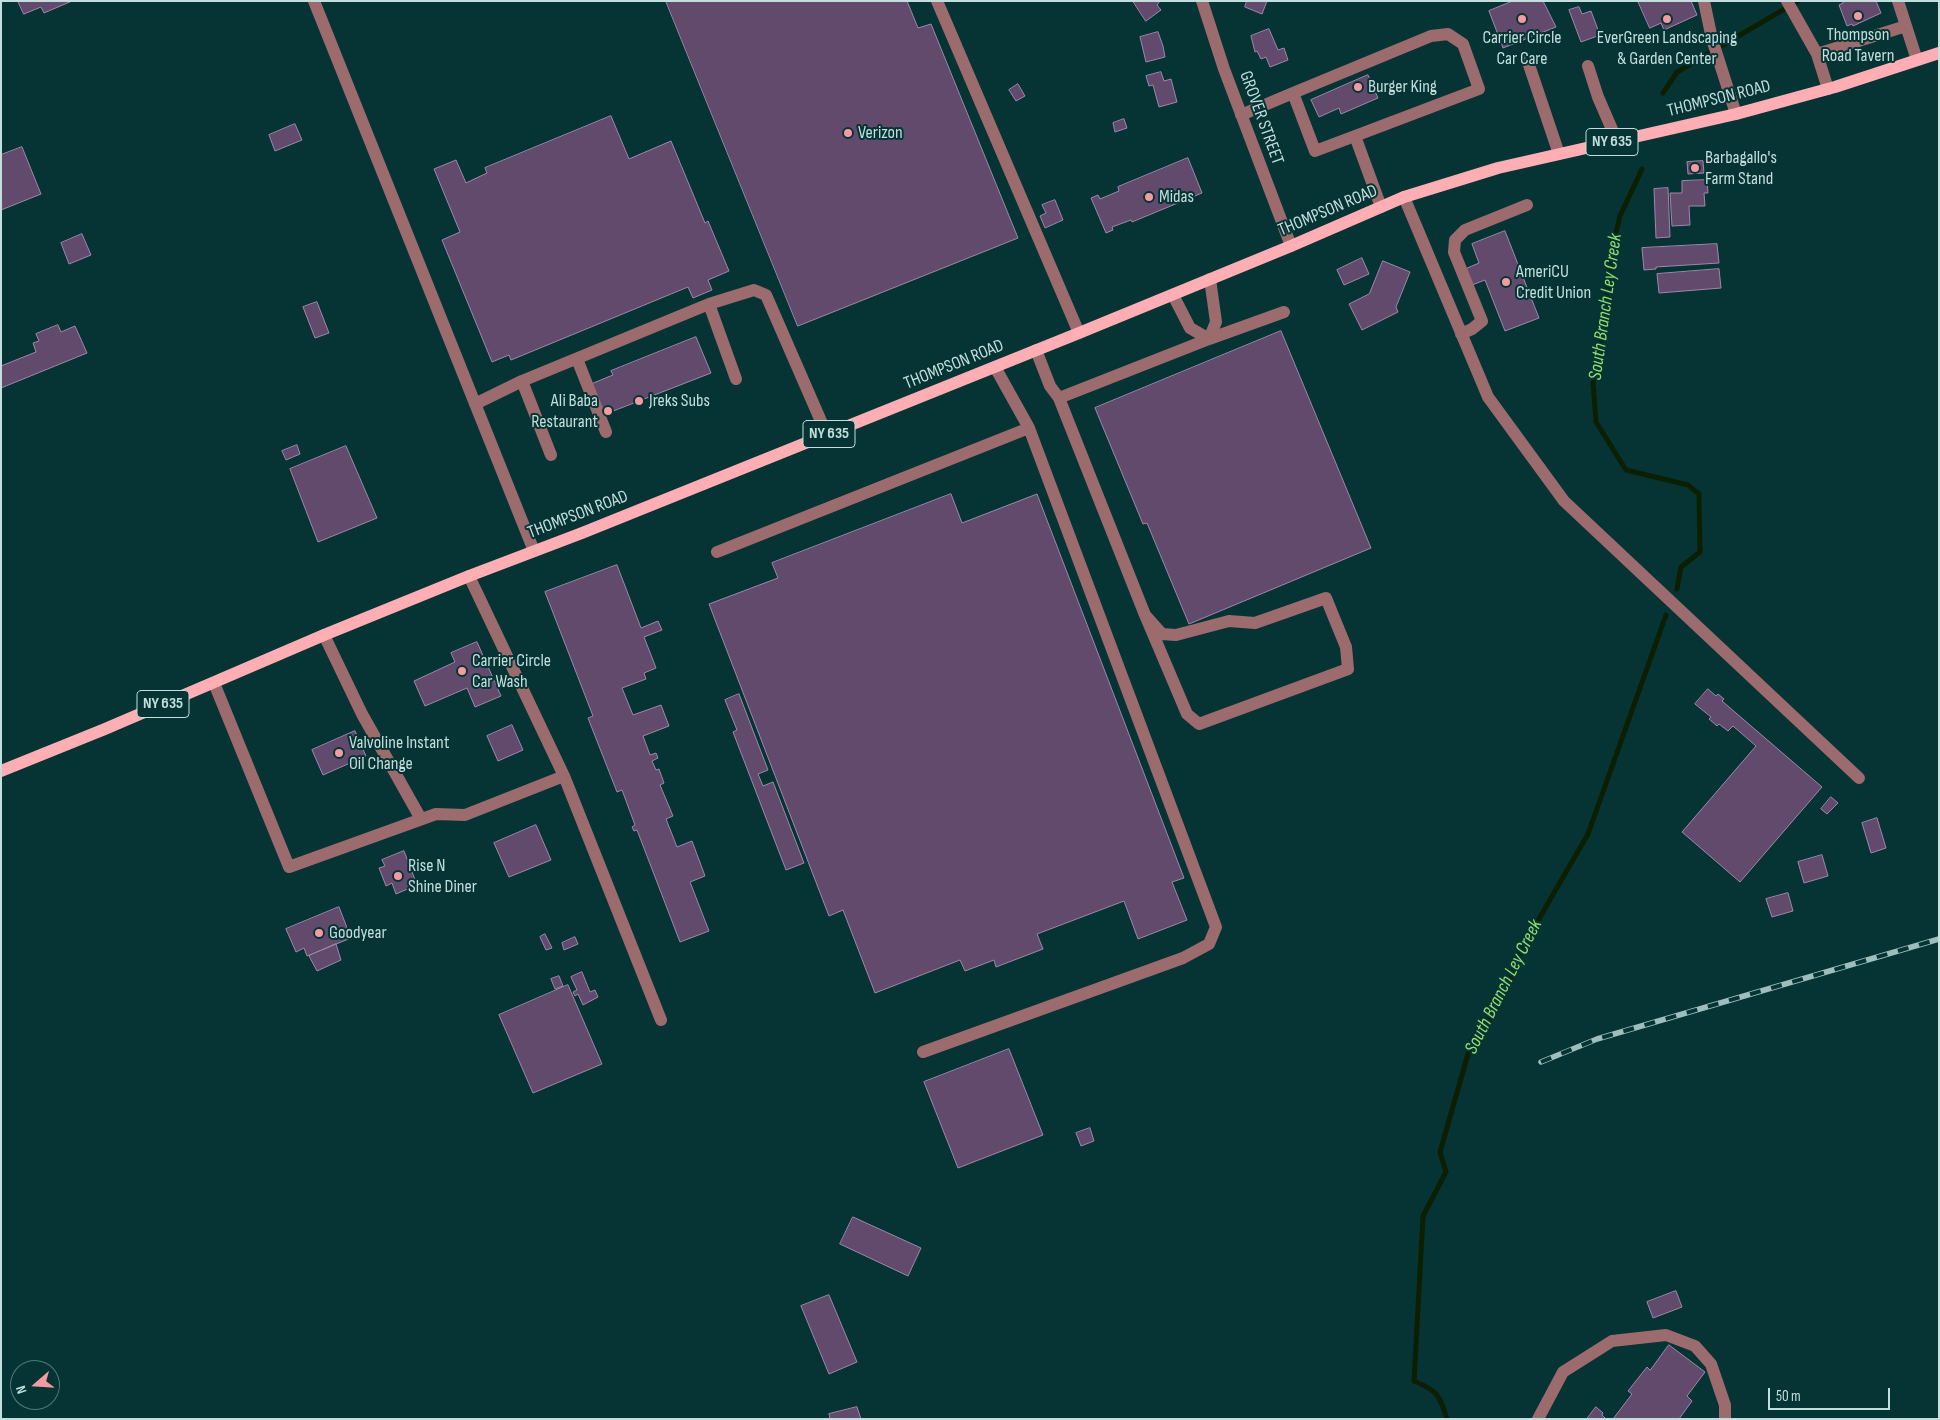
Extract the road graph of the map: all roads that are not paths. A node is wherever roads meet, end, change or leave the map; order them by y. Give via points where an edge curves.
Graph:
1 (314, 1) edge
2 (937, 1) edge
3 (1202, 1) edge
4 (1704, 1) edge
5 (1898, 1) edge
6 (1790, 7) edge
7 (1906, 26) junction
8 (1939, 53) edge
9 (1817, 54) junction
10 (1527, 59) dead end
11 (1917, 60) junction
12 (1588, 66) dead end
13 (1828, 89) junction
14 (1293, 93) junction
15 (1736, 114) junction
16 (1241, 115) junction
17 (1355, 136) junction
18 (1617, 141) junction
19 (1560, 154) junction
20 (1404, 197) junction
21 (1527, 205) dead end
22 (1381, 207) junction
23 (1291, 246) junction
24 (1210, 280) junction
25 (1173, 295) junction
26 (708, 304) junction
27 (1284, 312) dead end
28 (1079, 333) junction
29 (1461, 334) junction
30 (1209, 339) junction
31 (1036, 350) junction
32 (577, 358) junction
33 (995, 367) junction
34 (736, 379) dead end
35 (522, 381) junction
36 (1060, 398) junction
37 (475, 404) junction
38 (1029, 428) junction
39 (606, 432) dead end
40 (827, 435) junction
41 (551, 455) dead end
42 (534, 551) junction
43 (717, 552) dead end
44 (469, 576) junction
45 (1145, 615) junction
46 (324, 635) junction
47 (214, 683) junction
48 (1, 771) edge
49 (564, 776) junction
50 (1859, 778) dead end
51 (421, 819) junction
52 (661, 1020) dead end
53 (923, 1052) dead end
54 (1538, 1419) edge
55 (1726, 1419) edge

1 - 37 street
2 - 28 street
3 - 16 street, GROVER STREET
4 - 15 street via 1712,39
5 - 7 street
6 - 9 street
7 - 9 street
7 - 11 street
8 - 11 main road, THOMPSON ROAD / NY 635
9 - 13 street
10 - 19 street
11 - 13 main road, THOMPSON ROAD / NY 635
12 - 18 street
13 - 15 main road, THOMPSON ROAD / NY 635
14 - 16 street
14 - 17 street via 1315,151
14 - 17 street via 1431,36 1448,34 1463,44 1479,89
15 - 18 main road, THOMPSON ROAD / NY 635
16 - 23 street, GROVER STREET
17 - 22 street
18 - 19 main road, THOMPSON ROAD / NY 635
19 - 20 main road, THOMPSON ROAD / NY 635 via 1498,168
20 - 22 main road, THOMPSON ROAD / NY 635
20 - 29 street
21 - 29 street via 1466,230 1455,240 1454,252 1482,321
22 - 23 main road, THOMPSON ROAD / NY 635
23 - 24 main road, THOMPSON ROAD / NY 635
24 - 25 main road, THOMPSON ROAD / NY 635
24 - 30 street via 1216,322
25 - 28 main road, THOMPSON ROAD / NY 635
25 - 30 street via 1190,328
26 - 32 street
26 - 34 street
26 - 40 street via 754,290 766,295
27 - 30 street
28 - 31 main road, THOMPSON ROAD / NY 635
29 - 50 street via 1488,397 1564,501
30 - 36 street
31 - 33 main road, THOMPSON ROAD / NY 635
31 - 36 street via 1050,386
32 - 35 street
32 - 39 street
33 - 38 street
33 - 40 main road, THOMPSON ROAD / NY 635
35 - 37 street
35 - 41 street
36 - 45 street
37 - 42 street
38 - 43 street
38 - 53 street via 1216,927 1209,944 1183,958
40 - 42 main road, THOMPSON ROAD / NY 635
42 - 44 main road, THOMPSON ROAD / NY 635
44 - 46 main road, THOMPSON ROAD / NY 635
44 - 49 street
45 - 45 street via 1162,634 1176,635 1229,621 1255,623 1326,598 1346,647 1348,669 1199,724 1187,714
46 - 47 main road, THOMPSON ROAD / NY 635
46 - 51 street via 362,714
47 - 48 main road, THOMPSON ROAD / NY 635
47 - 51 street via 289,867
49 - 51 street via 465,816 436,814
49 - 52 street
54 - 55 street via 1563,1372 1612,1341 1666,1335 1695,1346 1711,1364 1725,1405

